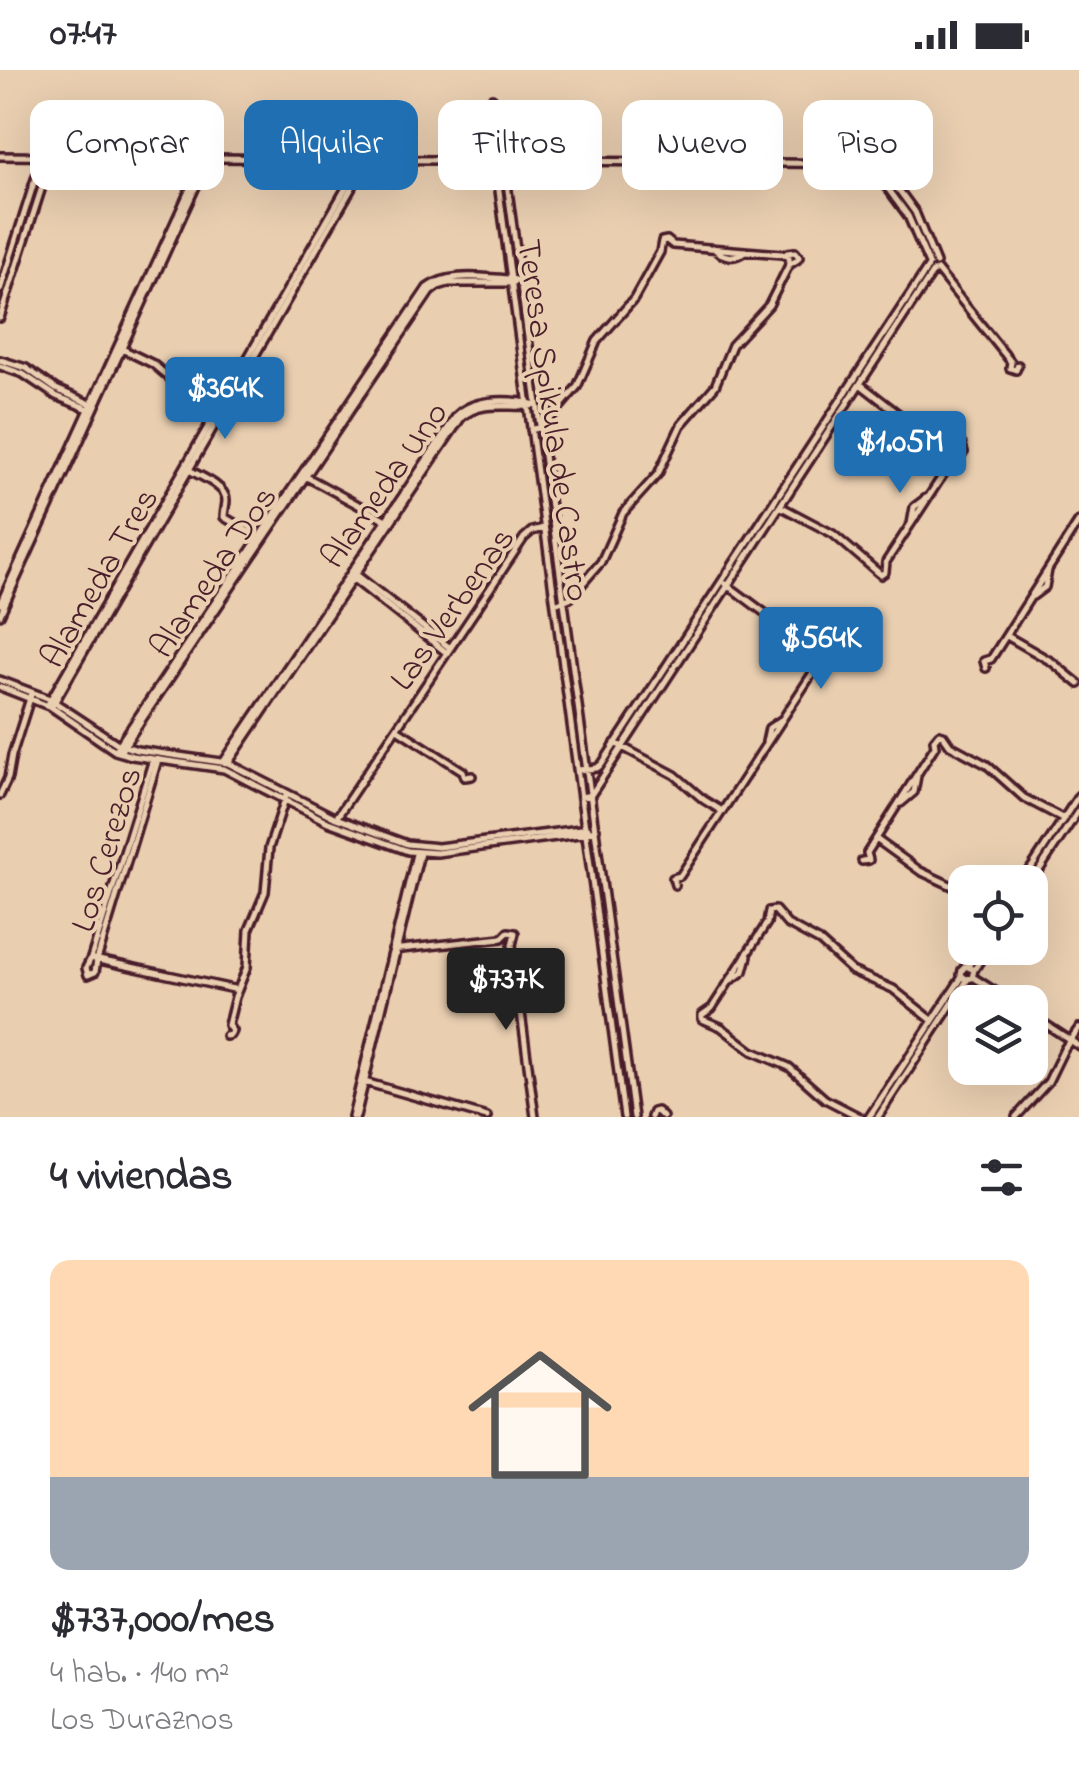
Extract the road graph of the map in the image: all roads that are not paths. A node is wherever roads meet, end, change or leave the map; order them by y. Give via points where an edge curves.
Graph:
1 (0, 156) edge
2 (30, 157) edge
3 (602, 162) edge
4 (32, 190) edge
5 (41, 190) edge
6 (192, 190) edge
7 (348, 190) edge
8 (498, 190) edge
9 (508, 190) edge
10 (933, 267) junction
11 (520, 281) junction
12 (511, 282) junction
13 (0, 290) edge
14 (0, 318) edge
15 (120, 348) junction
16 (1011, 362) dead end
17 (0, 363) edge
18 (853, 379) junction
19 (860, 384) junction
20 (537, 404) junction
21 (527, 405) junction
22 (92, 408) junction
23 (220, 410) junction
24 (540, 427) junction
25 (531, 430) junction
26 (186, 468) junction
27 (303, 475) junction
28 (776, 504) junction
29 (388, 521) junction
30 (1079, 521) edge
31 (553, 527) junction
32 (545, 528) junction
33 (1076, 532) edge
34 (260, 539) junction
35 (352, 575) junction
36 (724, 584) junction
37 (564, 602) junction
38 (0, 604) edge
39 (555, 604) junction
40 (0, 615) edge
41 (1006, 636) junction
42 (449, 650) junction
43 (991, 659) dead end
44 (0, 684) edge
45 (1079, 684) edge
46 (30, 695) junction
47 (51, 703) junction
48 (397, 729) junction
49 (615, 742) junction
50 (948, 744) junction
51 (935, 746) junction
52 (622, 747) junction
53 (119, 748) junction
54 (157, 755) junction
55 (224, 765) junction
56 (588, 769) junction
57 (464, 770) dead end
58 (578, 770) junction
59 (0, 795) edge
60 (591, 795) junction
61 (286, 796) junction
62 (1079, 796) edge
63 (581, 797) junction
64 (1079, 810) edge
65 (722, 811) junction
66 (1064, 819) junction
67 (334, 821) junction
68 (596, 829) junction
69 (586, 830) junction
70 (876, 839) junction
71 (419, 850) junction
72 (868, 852) dead end
73 (1033, 865) edge
74 (1043, 865) edge
75 (680, 876) dead end
76 (948, 884) edge
77 (782, 920) junction
78 (767, 924) junction
79 (394, 950) junction
80 (973, 965) edge
81 (976, 965) edge
82 (969, 974) junction
83 (986, 985) edge
84 (238, 990) junction
85 (618, 1000) junction
86 (608, 1001) junction
87 (932, 1020) junction
88 (228, 1026) dead end
89 (1048, 1026) edge
90 (1079, 1028) edge
91 (1070, 1040) junction
92 (1079, 1046) edge
93 (361, 1081) junction
94 (354, 1117) edge
95 (488, 1117) edge
96 (534, 1117) edge
97 (624, 1117) edge
98 (634, 1117) edge
99 (650, 1117) edge
100 (663, 1117) edge
101 (860, 1117) edge
102 (868, 1117) edge
103 (878, 1117) edge
104 (1016, 1117) edge

1 - 2 street
3 - 10 street via 881,166 915,212
4 - 13 street
5 - 14 street
6 - 15 street
7 - 23 street, Alameda Tres
8 - 12 street, Teresa Spikula de Castro
9 - 11 street, Teresa Spikula de Castro
10 - 16 street
10 - 18 street
10 - 19 street
11 - 12 street, Alameda Dos
11 - 20 street, Teresa Spikula de Castro
12 - 21 street, Teresa Spikula de Castro
12 - 27 street, Alameda Dos via 449,278 430,286
15 - 22 street
15 - 23 street
17 - 22 street
18 - 19 street
18 - 28 street
19 - 28 street
19 - 28 street via 904,419 964,450 914,507 885,572 881,576 833,534
20 - 21 street, Alameda Uno
20 - 24 street, Teresa Spikula de Castro
21 - 25 street, Teresa Spikula de Castro
21 - 29 street, Alameda Uno via 482,402 463,409
22 - 38 street
22 - 40 street
23 - 26 street, Alameda Tres
24 - 25 street
24 - 31 street, Teresa Spikula de Castro
24 - 37 street via 577,387 598,342 632,303 662,241 731,257 745,251 790,258 769,305 732,345 712,391 678,428 658,474 623,513 601,562
25 - 32 street, Teresa Spikula de Castro
26 - 34 street via 224,492 226,518
26 - 47 street, Alameda Tres
27 - 29 street
27 - 34 street, Alameda Dos
28 - 36 street
29 - 35 street, Alameda Uno
30 - 33 street
31 - 32 street, Las Verbenas
31 - 37 street, Teresa Spikula de Castro
32 - 39 street, Teresa Spikula de Castro
32 - 42 street, Las Verbenas via 524,538
33 - 41 street via 1048,570 1045,588 1030,598
34 - 53 street, Alameda Dos
35 - 42 street
35 - 55 street, Alameda Uno
36 - 49 street
36 - 52 street
36 - 65 street via 776,622 829,648 783,720 769,728 766,745
37 - 39 street
37 - 56 street, Teresa Spikula de Castro
39 - 58 street, Teresa Spikula de Castro
41 - 43 street
41 - 45 street
42 - 48 street, Las Verbenas
44 - 46 street
46 - 47 street
46 - 59 street
47 - 53 street
48 - 57 street, Las Verbenas
48 - 67 street, Las Verbenas
49 - 52 street
49 - 56 street via 600,766
50 - 51 street
50 - 51 street via 939,734
50 - 66 street
51 - 70 street via 914,792
52 - 60 street
52 - 65 street
53 - 54 street
54 - 55 street
54 - 84 street, Los Cerezos via 93,962
55 - 61 street
56 - 58 street
56 - 60 street, Teresa Spikula de Castro
58 - 63 street, Teresa Spikula de Castro
60 - 63 street
60 - 68 street, Teresa Spikula de Castro
61 - 67 street
61 - 84 street
62 - 66 street
63 - 69 street, Teresa Spikula de Castro
64 - 74 street
65 - 75 street
66 - 73 street
67 - 71 street
68 - 69 street
68 - 85 street, Teresa Spikula de Castro
69 - 71 street
69 - 86 street, Teresa Spikula de Castro
70 - 72 street
70 - 76 street
71 - 79 street
77 - 78 street
77 - 78 street via 771,909
77 - 87 street
78 - 101 street via 744,970 702,1018
79 - 93 street
79 - 96 street via 514,932
80 - 82 street
81 - 82 street
82 - 83 street
82 - 87 street
82 - 103 street
84 - 88 street
85 - 86 street
85 - 98 street, Teresa Spikula de Castro
86 - 97 street, Teresa Spikula de Castro
87 - 102 street
89 - 91 street
90 - 91 street
91 - 92 street
91 - 104 street via 1044,1088
93 - 94 street
93 - 95 street
99 - 100 street via 657,1110

